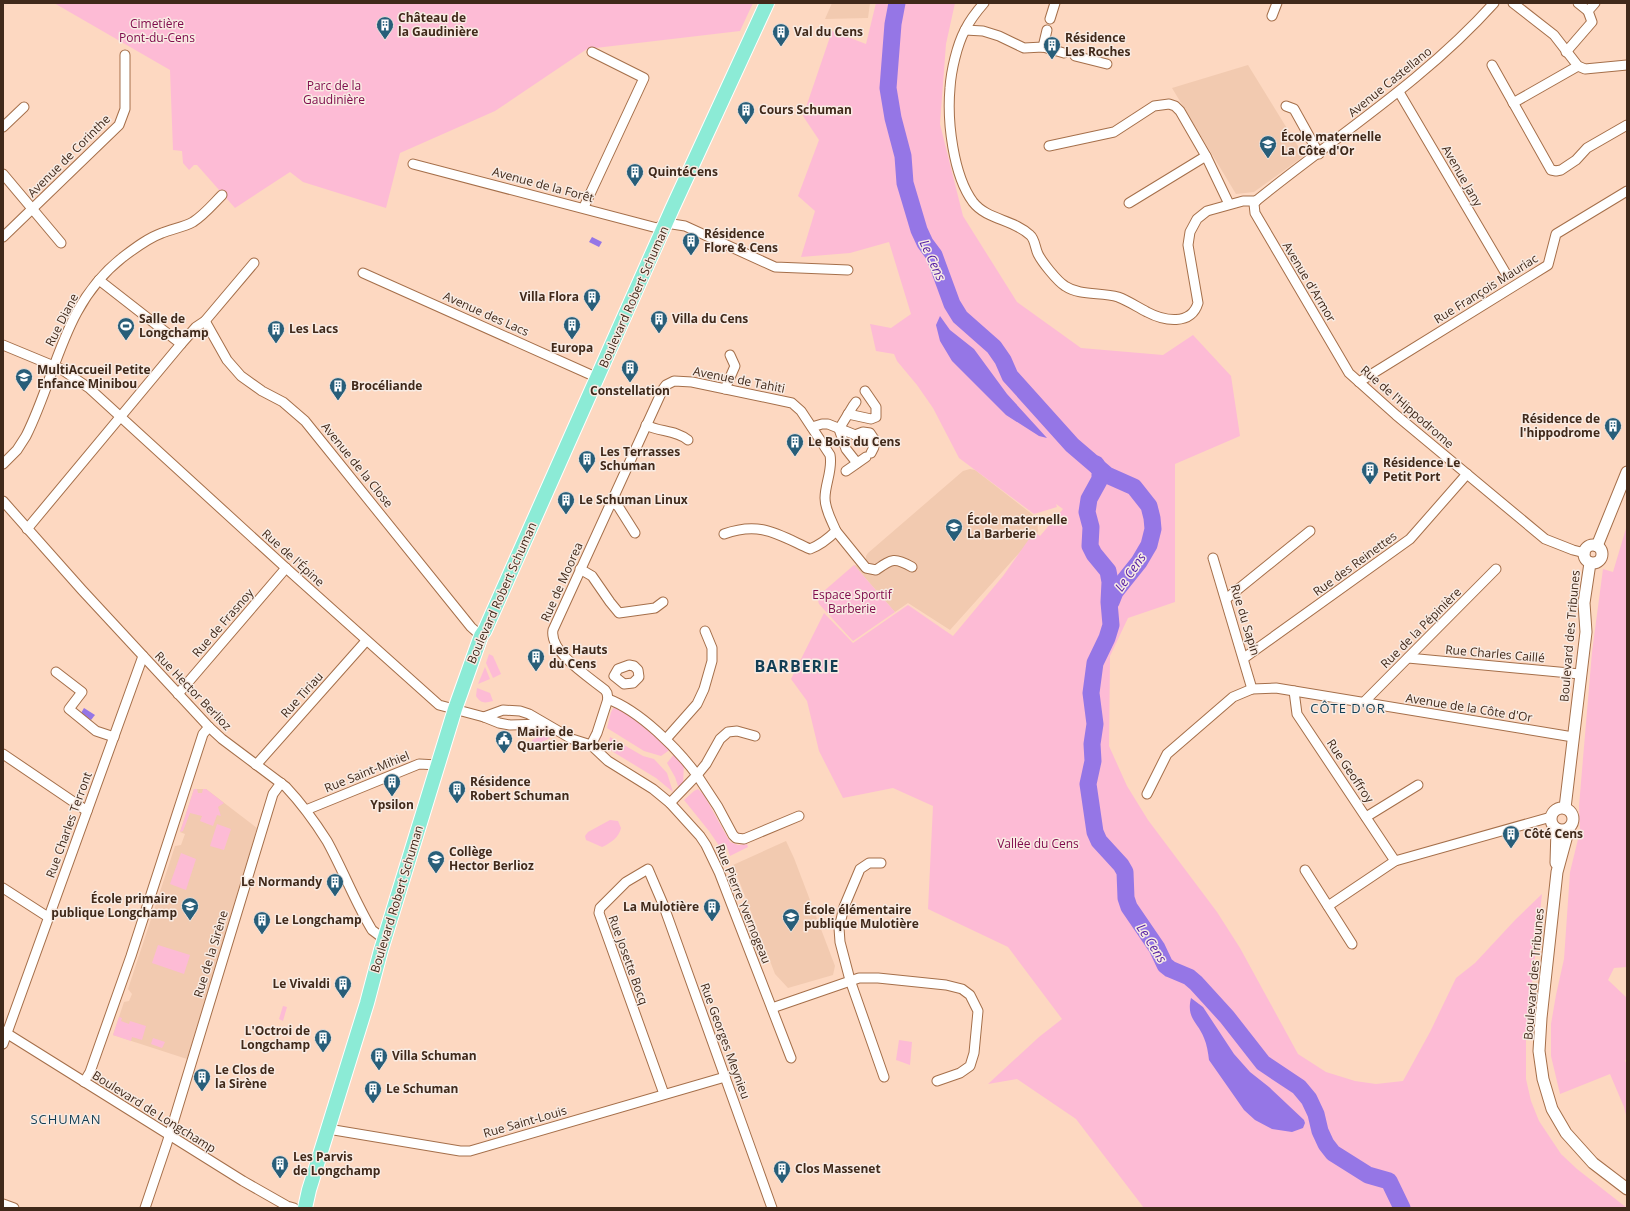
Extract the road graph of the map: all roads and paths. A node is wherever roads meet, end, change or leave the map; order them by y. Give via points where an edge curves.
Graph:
1 (767, 3) edge
2 (984, 3) edge
3 (1055, 3) edge
4 (1277, 3) edge
5 (1494, 3) edge
6 (1513, 3) edge
7 (1578, 3) edge
8 (1595, 3) edge
9 (1588, 11) junction
10 (1272, 16) dead end
11 (1050, 19) dead end
12 (965, 30) junction
13 (1047, 30) dead end
14 (1043, 47) junction
15 (592, 52) dead end
16 (1566, 52) junction
17 (1064, 53) dead end
18 (125, 55) dead end
19 (1075, 56) dead end
20 (1107, 64) dead end
21 (1627, 65) edge
22 (1492, 66) dead end
23 (1578, 66) junction
24 (1399, 92) junction
25 (1513, 103) junction
26 (24, 107) dead end
27 (1290, 108) dead end
28 (1627, 125) edge
29 (3, 127) edge
30 (1049, 146) dead end
31 (1319, 154) junction
32 (1206, 156) junction
33 (413, 164) dead end
34 (3, 174) edge
35 (1627, 191) edge
36 (222, 194) dead end
37 (1256, 201) junction
38 (1130, 203) dead end
39 (1229, 204) junction
40 (584, 207) junction
41 (33, 209) junction
42 (666, 223) junction
43 (3, 237) edge
44 (61, 243) dead end
45 (254, 263) dead end
46 (848, 270) dead end
47 (1505, 272) dead end
48 (363, 273) dead end
49 (99, 280) junction
50 (205, 321) junction
51 (181, 344) junction
52 (3, 345) edge
53 (730, 355) dead end
54 (53, 366) junction
55 (1349, 373) joint
56 (598, 378) junction
57 (1359, 382) junction
58 (726, 389) junction
59 (865, 391) dead end
60 (856, 402) dead end
61 (848, 414) junction
62 (121, 416) junction
63 (646, 425) junction
64 (812, 427) junction
65 (839, 430) junction
66 (688, 440) dead end
67 (856, 463) junction
68 (3, 464) edge
69 (846, 471) dead end
70 (1627, 472) edge
71 (1467, 474) junction
72 (3, 501) edge
73 (611, 502) junction
74 (27, 529) junction
75 (836, 531) junction
76 (1310, 531) dead end
77 (635, 533) dead end
78 (724, 534) dead end
79 (1213, 558) dead end
80 (1588, 558) junction
81 (912, 567) dead end
82 (286, 568) junction
83 (580, 569) junction
84 (1496, 569) dead end
85 (1226, 599) junction
86 (663, 602) dead end
87 (705, 631) dead end
88 (481, 636) junction
89 (366, 641) junction
90 (142, 656) junction
91 (1244, 658) junction
92 (1408, 658) junction
93 (56, 672) dead end
94 (1580, 674) junction
95 (618, 680) dead end
96 (1252, 689) junction
97 (1294, 691) junction
98 (178, 694) junction
99 (606, 694) junction
100 (1363, 703) junction
101 (455, 709) junction
102 (484, 717) junction
103 (544, 724) junction
104 (209, 728) junction
105 (755, 736) dead end
106 (114, 737) junction
107 (1573, 737) junction
108 (666, 739) junction
109 (591, 745) junction
110 (3, 754) edge
111 (256, 765) junction
112 (438, 765) junction
113 (697, 775) junction
114 (281, 783) junction
115 (1418, 785) dead end
116 (1147, 794) dead end
117 (670, 803) junction
118 (1565, 808) junction
119 (306, 810) junction
120 (88, 811) junction
121 (799, 816) dead end
122 (1366, 817) junction
123 (1551, 817) junction
124 (1569, 828) junction
125 (1557, 829) junction
126 (1396, 861) junction
127 (881, 863) dead end
128 (1305, 870) dead end
129 (1557, 872) junction
130 (655, 883) joint
131 (3, 888) edge
132 (1328, 906) junction
133 (48, 917) junction
134 (384, 939) junction
135 (1352, 944) dead end
136 (850, 980) junction
137 (772, 1008) junction
138 (5, 1032) edge
139 (3, 1044) edge
140 (790, 1058) dead end
141 (725, 1077) junction
142 (884, 1077) dead end
143 (937, 1081) dead end
144 (84, 1082) junction
145 (664, 1094) junction
146 (328, 1129) junction
147 (169, 1135) junction
148 (1627, 1189) edge
149 (3, 1204) edge
150 (14, 1208) edge
151 (145, 1208) edge
152 (294, 1208) edge
153 (305, 1208) edge
154 (772, 1208) edge

1 - 42 main road, Boulevard Robert Schuman
2 - 12 street
3 - 11 street
4 - 10 street
5 - 24 street, Avenue Castellano via 1468,31
6 - 16 street via 1554,35
7 - 9 street
8 - 9 street
9 - 16 street via 1592,22
12 - 14 street via 983,31 1024,48
12 - 39 street via 955,59 950,87 953,146 960,176 973,201 983,212 1021,228 1031,236 1039,256 1064,286 1076,291 1117,297 1161,318 1190,317 1198,303 1188,244 1190,232 1197,219 1207,211
13 - 14 street
14 - 17 street
15 - 40 street via 644,78
16 - 23 street
18 - 41 street, Avenue de Corinthe via 125,109 119,126
19 - 20 street
21 - 23 street via 1585,69
22 - 25 street
23 - 25 street
24 - 31 street, Avenue Castellano
24 - 47 street, Avenue Jany
25 - 28 street via 1551,170 1556,171 1576,160 1587,148
26 - 29 street
27 - 31 street
30 - 32 street via 1114,132 1154,106 1169,104 1180,111
31 - 37 street, Avenue Castellano
32 - 38 street
32 - 39 street
33 - 40 street, Avenue de la Forêt
34 - 41 street
35 - 57 street, Rue François Mauriac via 1556,234 1548,265
36 - 49 street, Rue Diane via 195,221 148,240 124,256
37 - 39 street
37 - 55 street, Avenue d'Armor via 1255,213
40 - 42 street, Avenue de la Forêt via 657,228
41 - 43 street, Avenue de Corinthe
41 - 44 street
42 - 46 street, Avenue de la Forêt via 685,226 776,267
42 - 56 main road, Boulevard Robert Schuman
45 - 50 street
48 - 56 street, Avenue des Lacs
49 - 51 street
49 - 54 street, Rue Diane via 71,322
50 - 51 street
50 - 88 street, Avenue de la Close via 233,368 253,385 283,402 305,421 471,627
51 - 62 street
52 - 54 street, Rue de l'Épine
53 - 58 street via 735,366
54 - 62 street, Rue de l'Épine via 89,388
54 - 68 street, Rue Diane via 26,436
55 - 57 street, Rue de l'Hippodrome
56 - 88 main road, Boulevard Robert Schuman via 486,630
57 - 71 street, Rue de l'Hippodrome
58 - 63 street, Avenue de Tahiti via 692,382 669,383 663,389
58 - 64 street, Avenue de Tahiti via 792,403
59 - 61 street via 876,407 876,417 871,419
60 - 61 street
61 - 65 street
62 - 74 street
62 - 82 street, Rue de l'Épine
63 - 66 street via 679,434
63 - 73 street, Rue de Moorea
64 - 65 street via 822,424
64 - 75 street, Avenue de Tahiti via 828,450 831,459 825,500
65 - 67 street via 846,450
65 - 67 street via 868,440 870,451
67 - 69 street
70 - 80 street via 1597,546 1602,556 1596,563
71 - 80 street, Rue de l'Hippodrome via 1545,539
71 - 91 street, Rue des Reinettes via 1410,539
72 - 74 street, Rue Hector Berlioz
73 - 77 street via 618,506
73 - 83 street, Rue de Moorea
74 - 90 street, Rue Hector Berlioz
75 - 78 street via 810,549 770,530 738,529
75 - 81 street, Avenue de Tahiti via 866,568 876,570 890,560 899,560
76 - 85 street
79 - 85 street, Rue du Sapin
80 - 94 street, Boulevard des Tribunes via 1584,603 1586,632
82 - 89 street, Rue de l'Épine
82 - 98 street, Rue de Frasnoy
83 - 86 street via 592,576 619,613 655,608
83 - 99 street, Rue de Moorea via 554,627 553,637 556,647 563,655
84 - 92 street, Rue de la Pépinière
85 - 91 street, Rue du Sapin
87 - 108 street via 712,648 712,661 704,689 697,704
88 - 101 main road, Boulevard Robert Schuman
89 - 101 street, Rue de l'Épine via 439,704
89 - 111 street, Rue Tiriau
90 - 98 street, Rue Hector Berlioz
90 - 106 street, Rue Charles Terront
91 - 96 street, Rue du Sapin
92 - 94 street, Rue Charles Caillé
92 - 100 street, Rue de la Pépinière
93 - 106 street via 82,692 69,709 96,731
94 - 107 street, Boulevard des Tribunes
95 - 99 street
96 - 97 street, Avenue de la Côte d'Or via 1276,688
96 - 116 street, Avenue de la Côte d'Or via 1233,697 1167,754
97 - 100 street, Avenue de la Côte d'Or
97 - 122 street, Rue Geoffroy via 1297,714
98 - 104 street, Rue Hector Berlioz
99 - 108 street, Rue de Moorea
99 - 109 street via 597,733
100 - 107 street, Avenue de la Côte d'Or
101 - 102 street, Rue Pierre Yvernogeau
101 - 112 main road, Boulevard Robert Schuman
102 - 103 street, Rue Pierre Yvernogeau via 510,725
102 - 103 street, Rue Pierre Yvernogeau via 504,710 514,710 529,714
103 - 109 street, Rue Pierre Yvernogeau via 572,739
104 - 111 street, Rue Hector Berlioz
104 - 144 street via 203,734 131,956 90,1072
105 - 113 street via 737,731 728,732 720,739
106 - 120 street, Rue Charles Terront
107 - 118 street, Boulevard des Tribunes
108 - 113 street, Rue de Moorea
109 - 117 street, Rue Pierre Yvernogeau via 608,761 649,786
110 - 120 street
111 - 114 street, Rue Hector Berlioz
112 - 119 street, Rue Saint-Mihiel via 419,764
112 - 134 main road, Boulevard Robert Schuman
113 - 117 street
113 - 121 street, Rue de Moorea via 736,838 744,839
114 - 119 street, Rue Hector Berlioz
114 - 147 street, Rue de la Sirène via 273,794
115 - 122 street
117 - 137 street, Rue Pierre Yvernogeau via 700,836 711,855
118 - 123 street via 1556,809
118 - 124 street via 1573,817
119 - 134 street, Rue Hector Berlioz via 327,842 372,930
120 - 133 street, Rue Charles Terront
122 - 126 street, Rue Geoffroy
123 - 125 street via 1551,822
123 - 126 street
124 - 125 street
124 - 129 street, Boulevard des Tribunes
125 - 129 street, Boulevard des Tribunes
126 - 132 street
127 - 136 street via 869,863 860,869 840,921 840,942
128 - 132 street
129 - 148 street, Boulevard des Tribunes via 1541,1018 1540,1051 1543,1079 1552,1109 1566,1133 1593,1163
130 - 141 street, Rue Georges Meynieu
130 - 145 street, Rue Josette Bocq via 648,869 641,872 626,882 600,908 599,913
131 - 133 street
132 - 135 street
133 - 138 street, Rue Charles Terront
134 - 146 main road, Boulevard Robert Schuman
136 - 137 street
136 - 142 street
136 - 143 street via 878,978 946,985 962,989 970,995 978,1011 974,1053 970,1066 960,1073
137 - 140 street, Rue Pierre Yvernogeau
138 - 139 street, Rue Charles Terront
138 - 144 street, Boulevard de Longchamp
141 - 145 street, Rue Saint-Louis
141 - 154 street, Rue Georges Meynieu
144 - 147 street, Boulevard de Longchamp
145 - 146 street, Rue Saint-Louis via 470,1150 460,1151
146 - 153 main road, Boulevard Robert Schuman
147 - 151 street, Rue de la Sirène
147 - 152 street, Boulevard de Longchamp via 266,1195
149 - 150 street

